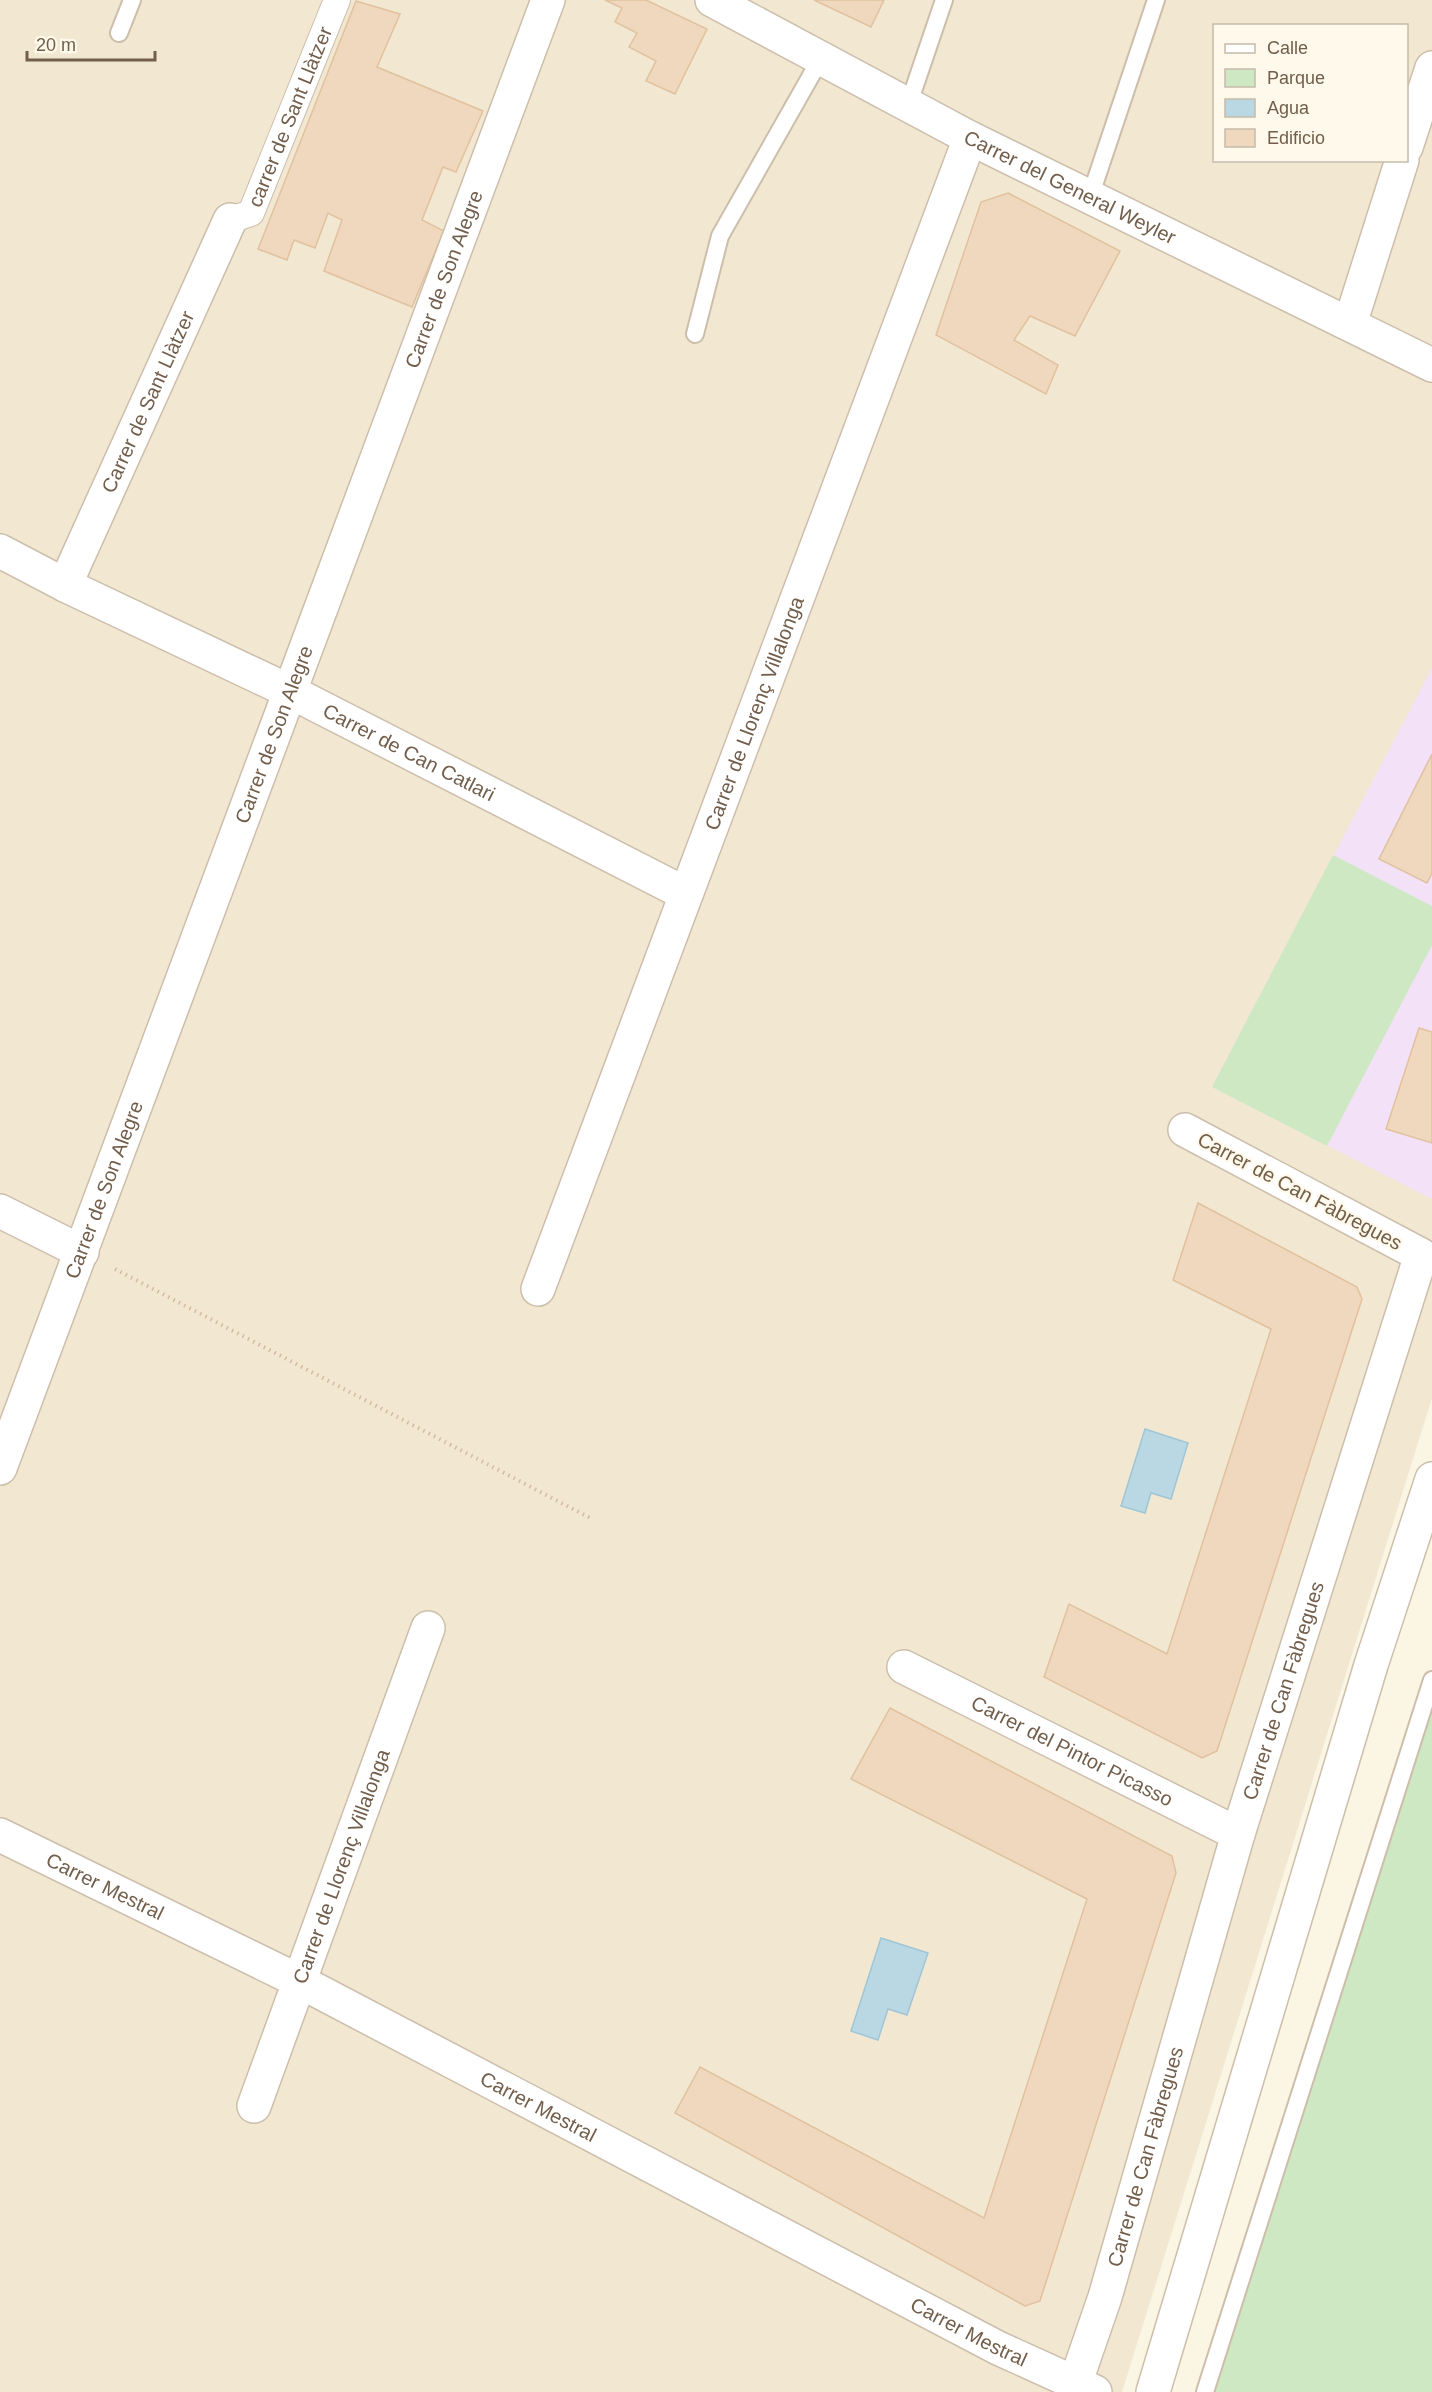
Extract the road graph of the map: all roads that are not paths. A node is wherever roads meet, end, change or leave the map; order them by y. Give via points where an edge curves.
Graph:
1 (132, 0) edge
2 (337, 0) edge
3 (548, 0) edge
4 (712, 0) edge
5 (944, 0) edge
6 (1156, 0) edge
7 (119, 33) dead end
8 (821, 58) junction
9 (1432, 68) edge
10 (909, 106) junction
11 (970, 138) junction
12 (1408, 144) edge
13 (1401, 162) edge
14 (1090, 197) junction
15 (230, 220) joint
16 (1350, 324) junction
17 (695, 333) dead end
18 (1432, 365) edge
19 (0, 550) edge
20 (65, 585) junction
21 (289, 691) junction
22 (686, 894) junction
23 (1185, 1130) dead end
24 (0, 1211) edge
25 (82, 1252) junction
26 (538, 1289) dead end
27 (0, 1468) edge
28 (1432, 1479) edge
29 (428, 1628) dead end
30 (904, 1667) dead end
31 (1432, 1680) edge
32 (1238, 1834) junction
33 (0, 1835) edge
34 (300, 1981) junction
35 (254, 2106) dead end
36 (1085, 2388) edge
37 (1153, 2392) edge
38 (1205, 2392) edge

1 - 7 lane
2 - 15 street, carrer de Sant Llàtzer via 251,213
3 - 21 street, Carrer de Son Alegre
4 - 8 street, Carrer del General Weyler
5 - 10 lane
6 - 14 lane
8 - 10 street, Carrer del General Weyler
8 - 17 lane via 720,237
9 - 12 street
10 - 11 street, Carrer del General Weyler
11 - 14 street, Carrer del General Weyler
11 - 22 street, Carrer de Llorenç Villalonga
13 - 16 street
14 - 16 street, Carrer del General Weyler
15 - 20 street, Carrer de Sant Llàtzer
16 - 18 street, Carrer del General Weyler
19 - 20 street, Carrer de Can Catlari
20 - 21 street, Carrer de Can Catlari
21 - 22 street, Carrer de Can Catlari
21 - 25 street, Carrer de Son Alegre
22 - 26 street, Carrer de Llorenç Villalonga
23 - 32 street, Carrer de Can Fàbregues via 1421,1255
24 - 25 street
25 - 27 street, Carrer de Son Alegre
28 - 37 street via 1371,1665
29 - 34 street, Carrer de Llorenç Villalonga
30 - 32 street, Carrer del Pintor Picasso
31 - 38 lane
32 - 36 street, Carrer de Can Fàbregues via 1105,2297
33 - 34 street, Carrer Mestral
34 - 35 street, Carrer de Llorenç Villalonga
34 - 36 street, Carrer Mestral via 998,2348

